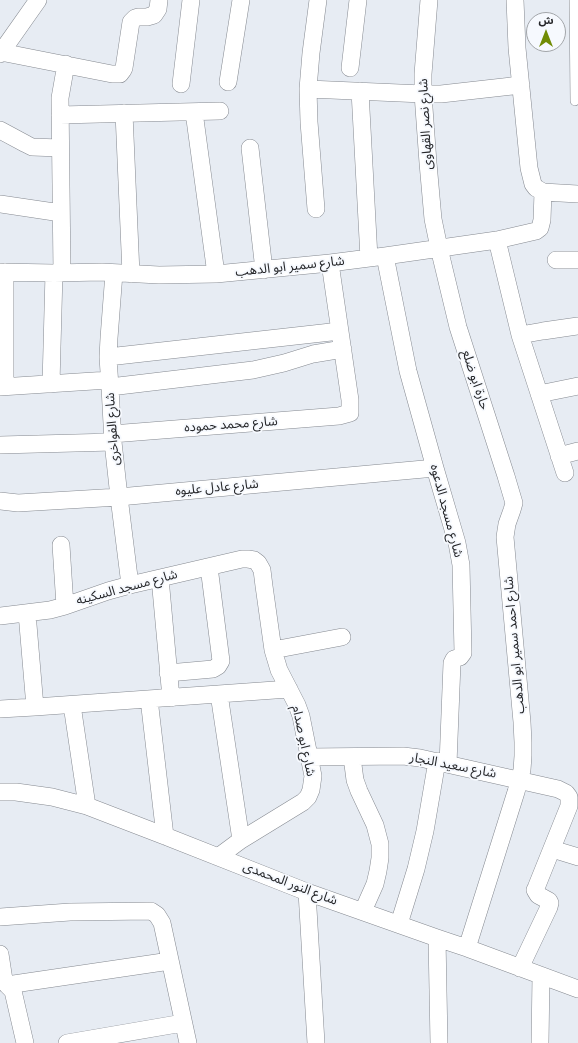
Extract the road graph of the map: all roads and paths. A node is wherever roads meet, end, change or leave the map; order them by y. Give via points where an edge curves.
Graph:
1 (38, 0) edge
2 (159, 0) edge
3 (191, 0) edge
4 (241, 0) edge
5 (318, 0) edge
6 (358, 0) edge
7 (429, 0) edge
8 (515, 0) edge
9 (574, 0) edge
10 (1, 53) edge
11 (66, 64) junction
12 (350, 68) dead end
13 (228, 82) dead end
14 (181, 84) dead end
15 (521, 85) junction
16 (308, 89) junction
17 (360, 91) junction
18 (423, 94) junction
19 (575, 101) dead end
20 (220, 111) dead end
21 (194, 112) junction
22 (124, 113) junction
23 (60, 115) junction
24 (0, 130) edge
25 (60, 148) junction
26 (250, 148) dead end
27 (543, 192) junction
28 (578, 194) edge
29 (0, 204) edge
30 (316, 209) dead end
31 (61, 213) junction
32 (497, 240) junction
33 (439, 248) junction
34 (377, 257) junction
35 (556, 260) dead end
36 (578, 260) edge
37 (330, 263) junction
38 (264, 270) junction
39 (3, 272) edge
40 (58, 273) junction
41 (114, 273) junction
42 (131, 274) junction
43 (216, 274) junction
44 (578, 326) edge
45 (340, 331) junction
46 (520, 335) junction
47 (342, 349) junction
48 (108, 356) junction
49 (51, 384) junction
50 (110, 384) junction
51 (578, 386) edge
52 (2, 387) edge
53 (539, 394) junction
54 (113, 438) junction
55 (0, 445) edge
56 (578, 452) edge
57 (559, 456) junction
58 (435, 468) junction
59 (565, 473) dead end
60 (119, 497) junction
61 (0, 501) edge
62 (512, 510) joint
63 (61, 546) dead end
64 (254, 560) joint
65 (209, 567) junction
66 (160, 578) junction
67 (130, 585) junction
68 (65, 606) junction
69 (26, 613) junction
70 (0, 616) edge
71 (342, 637) dead end
72 (273, 650) junction
73 (168, 673) junction
74 (289, 688) junction
75 (219, 694) junction
76 (171, 698) junction
77 (149, 699) junction
78 (72, 704) junction
79 (35, 707) junction
80 (0, 709) edge
81 (309, 757) junction
82 (352, 757) junction
83 (442, 762) junction
84 (519, 780) junction
85 (0, 792) edge
86 (87, 806) junction
87 (165, 836) junction
88 (241, 840) junction
89 (552, 849) junction
90 (218, 857) junction
91 (578, 857) edge
92 (307, 892) junction
93 (363, 911) junction
94 (0, 916) edge
95 (399, 924) junction
96 (437, 938) junction
97 (467, 948) junction
98 (0, 954) edge
99 (170, 961) junction
100 (520, 968) junction
101 (541, 976) junction
102 (7, 985) junction
103 (578, 989) edge
104 (183, 1023) junction
105 (76, 1042) edge
106 (25, 1043) edge
107 (188, 1043) edge
108 (316, 1043) edge
109 (439, 1043) edge
110 (540, 1043) edge

1 - 10 street
2 - 11 street via 154,14 147,17 138,16 131,22 122,72 112,74
3 - 14 street
4 - 13 street
5 - 16 street
6 - 12 street
7 - 18 street, شارع نصر القهاوى
8 - 15 street
9 - 19 lane
10 - 11 street
11 - 23 street
15 - 18 street via 450,94
15 - 27 street via 529,168 533,184
16 - 17 street
16 - 30 street
17 - 18 street
17 - 34 street, شارع مسجد الدعوه
18 - 33 street, شارع نصر القهاوى via 433,219
20 - 21 street
21 - 22 street
21 - 43 street
22 - 23 street
22 - 42 street
23 - 25 street
24 - 25 street via 32,147
25 - 31 street
26 - 38 street
27 - 28 street
27 - 32 street, شارع سمير ابو الدهب via 540,228
29 - 31 street
31 - 40 street
32 - 33 street, شارع سمير ابو الدهب
32 - 46 street
33 - 34 street, شارع سمير ابو الدهب
33 - 62 street, حارة ابو ضلع via 458,327 514,503
34 - 37 street, شارع سمير ابو الدهب
34 - 58 street, شارع مسجد الدعوه
35 - 36 street
37 - 38 street, شارع سمير ابو الدهب
37 - 45 street
38 - 43 street, شارع سمير ابو الدهب
39 - 40 street, شارع سمير ابو الدهب
39 - 52 street
40 - 41 street, شارع سمير ابو الدهب
40 - 49 street
41 - 42 street, شارع سمير ابو الدهب
41 - 48 street, شارع الفواخرى
42 - 43 street, شارع سمير ابو الدهب
44 - 46 street
45 - 47 street
45 - 48 street
46 - 53 street
47 - 50 street via 247,370
47 - 54 street, شارع محمد حموده via 350,413
48 - 50 street, شارع الفواخرى
49 - 50 street
49 - 52 street
50 - 54 street, شارع الفواخرى
51 - 53 street
53 - 57 street
54 - 55 street, شارع محمد حموده
54 - 60 street, شارع الفواخرى
56 - 57 street
57 - 59 street
58 - 60 street, شارع عادل عليوه
58 - 83 street, شارع مسجد الدعوه via 460,559 463,653 452,663
60 - 61 street, شارع عادل عليوه via 18,503
60 - 67 street, شارع الفواخرى
62 - 84 street, شارع احمد سمير ابو الدهب via 505,537 523,742
63 - 68 street
64 - 65 street, شارع مسجد السكينه via 242,559
64 - 72 street, شارع ابو صدام via 262,570
65 - 66 street, شارع مسجد السكينه
65 - 73 street via 221,662 213,669
66 - 67 street, شارع مسجد السكينه
66 - 73 street
67 - 68 street, شارع مسجد السكينه
68 - 69 street, شارع مسجد السكينه
69 - 70 street, شارع مسجد السكينه
69 - 79 street
71 - 72 street
72 - 74 street, شارع ابو صدام via 279,670
73 - 76 street
74 - 75 street
74 - 81 street, شارع ابو صدام via 301,716
75 - 76 street
75 - 88 street
76 - 77 street
77 - 78 street
77 - 87 street
78 - 79 street
78 - 86 street
79 - 80 street
81 - 82 street, شارع سعيد النجار
81 - 88 street, شارع ابو صدام via 312,784 308,797
82 - 83 street, شارع سعيد النجار via 403,756
82 - 93 street via 355,780 375,825 380,844 375,884
83 - 84 street, شارع سعيد النجار
83 - 95 street, شارع مسجد الدعوه via 416,869
84 - 89 street, شارع سعيد النجار via 558,789 569,797 569,806
84 - 97 street, شارع احمد سمير ابو الدهب
85 - 86 street, شارع النور المحمدى via 52,797
86 - 87 street, شارع النور المحمدى
87 - 90 street, شارع النور المحمدى
88 - 90 street, شارع ابو صدام
89 - 91 street
89 - 100 street via 535,890 550,903 549,907
90 - 92 street, شارع النور المحمدى
92 - 93 street, شارع النور المحمدى
92 - 108 street
93 - 95 street, شارع النور المحمدى
94 - 99 street via 151,911 162,923
95 - 96 street, شارع النور المحمدى
96 - 97 street, شارع النور المحمدى
96 - 109 street
97 - 100 street, شارع النور المحمدى
98 - 102 street
99 - 102 street
99 - 104 street
100 - 101 street, شارع النور المحمدى
101 - 103 street, شارع النور المحمدى
101 - 110 street
102 - 106 street via 13,991
104 - 105 street
104 - 107 street

